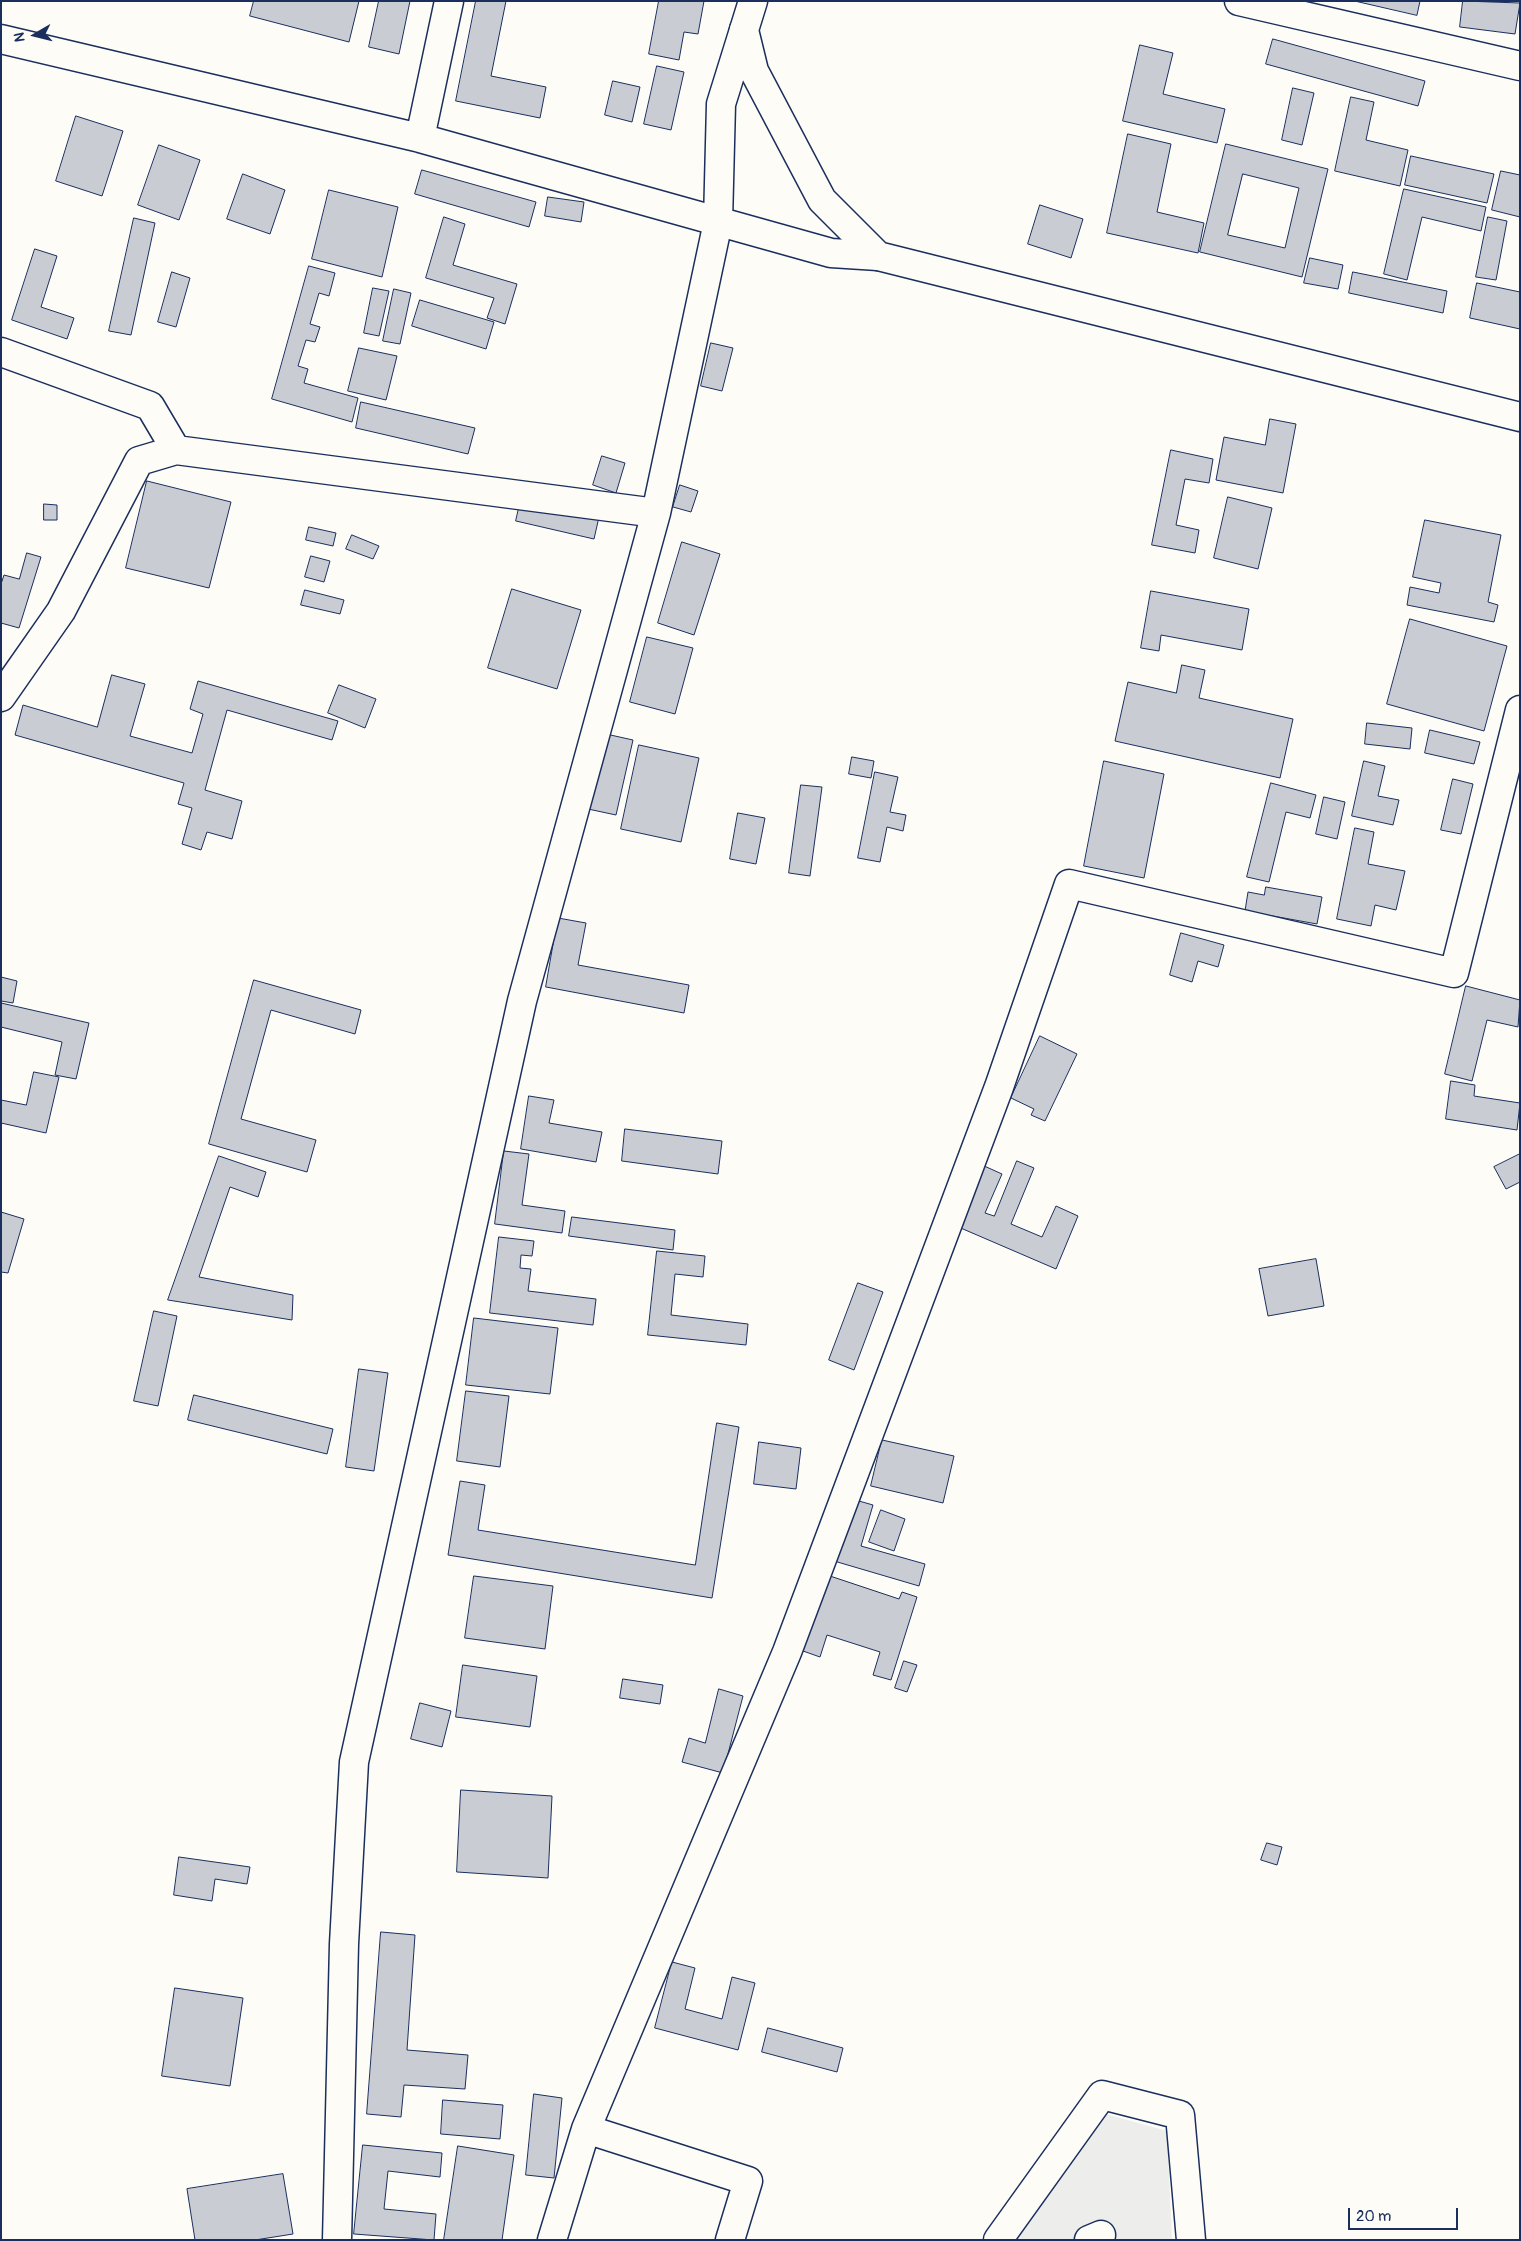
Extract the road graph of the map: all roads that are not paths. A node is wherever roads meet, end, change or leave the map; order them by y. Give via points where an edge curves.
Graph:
1 (449, 1) edge
2 (753, 1) edge
3 (1239, 1) edge
4 (744, 30) junction
5 (1, 39) edge
6 (1520, 66) edge
7 (420, 138) junction
8 (718, 222) junction
9 (878, 256) junction
10 (1, 352) edge
11 (1520, 417) edge
12 (176, 450) junction
13 (656, 514) junction
14 (11, 667) edge
15 (1, 696) edge
16 (1520, 710) edge
17 (586, 2129) junction
18 (337, 2240) edge
19 (552, 2240) edge
20 (730, 2240) edge
21 (998, 2240) edge
22 (1089, 2240) edge
23 (1100, 2240) edge
24 (1191, 2240) edge

1 - 7 street
2 - 4 street
3 - 6 street
4 - 8 street via 721,104
4 - 9 street via 754,71 822,200
5 - 7 street
7 - 8 street
8 - 9 street via 831,253
8 - 13 street
9 - 11 street
10 - 12 street via 150,406
12 - 13 street
12 - 14 street via 139,461 61,611
13 - 18 street via 522,1001 354,1762 344,1944
14 - 15 street
16 - 17 street via 1454,973 1069,884 999,1087 787,1652
17 - 19 street
17 - 20 street via 748,2181
21 - 24 street via 1102,2095 1180,2115
22 - 23 street via 1101,2235

